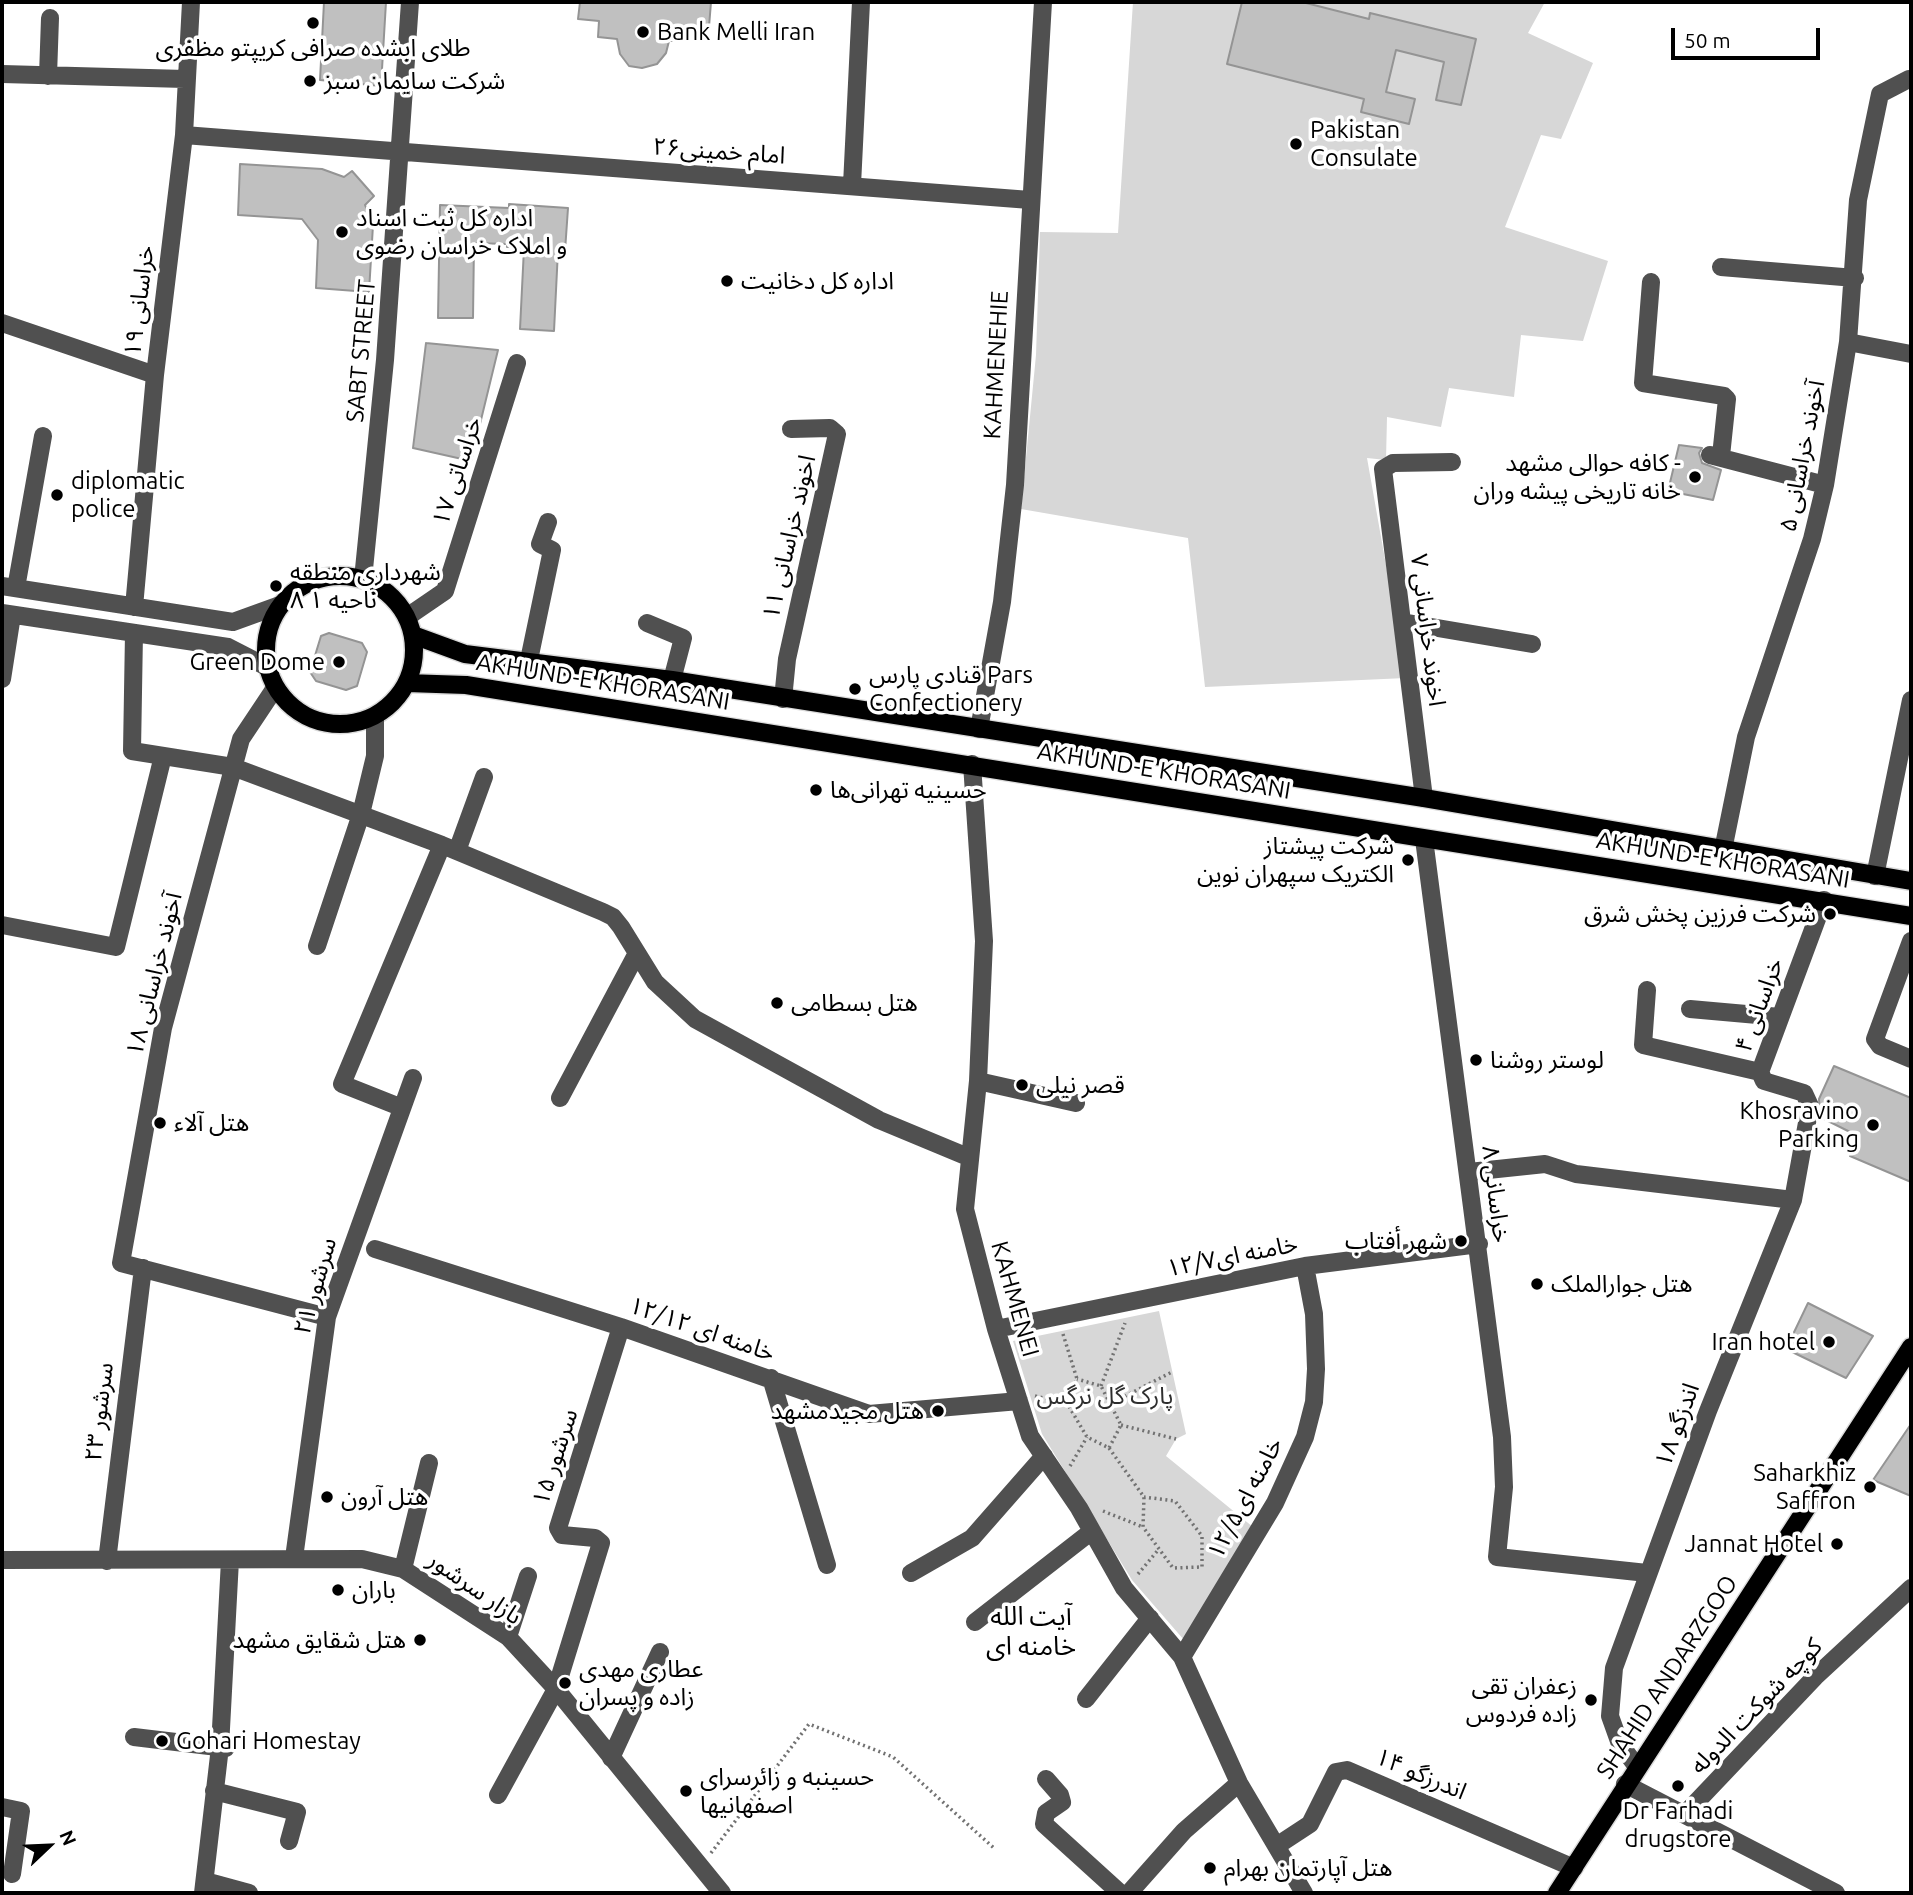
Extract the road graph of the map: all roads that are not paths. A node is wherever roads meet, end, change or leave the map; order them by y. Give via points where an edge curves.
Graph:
1 (191, 2) edge
2 (410, 2) edge
3 (860, 2) edge
4 (1043, 2) edge
5 (50, 18) dead end
6 (2, 74) edge
7 (48, 76) junction
8 (185, 79) junction
9 (1909, 79) dead end
10 (184, 135) junction
11 (401, 152) junction
12 (852, 185) junction
13 (1030, 200) junction
14 (1721, 267) dead end
15 (1855, 278) junction
16 (1651, 282) dead end
17 (2, 323) edge
18 (1848, 342) junction
19 (1911, 354) edge
20 (517, 363) dead end
21 (155, 376) junction
22 (791, 429) dead end
23 (43, 436) dead end
24 (1451, 462) dead end
25 (1825, 485) junction
26 (548, 522) dead end
27 (363, 579) junction
28 (9, 587) edge
29 (280, 605) junction
30 (134, 607) junction
31 (7, 614) edge
32 (407, 617) junction
33 (1402, 622) junction
34 (647, 623) dead end
35 (134, 633) junction
36 (413, 635) junction
37 (1532, 644) dead end
38 (528, 660) junction
39 (267, 667) junction
40 (2, 679) edge
41 (672, 680) junction
42 (407, 683) junction
43 (275, 688) junction
44 (783, 699) junction
45 (1911, 700) edge
46 (374, 717) junction
47 (979, 729) junction
48 (163, 756) junction
49 (972, 765) junction
50 (233, 767) junction
51 (484, 777) dead end
52 (1424, 798) junction
53 (361, 814) junction
54 (1424, 839) junction
55 (450, 848) junction
56 (1723, 850) junction
57 (1875, 876) junction
58 (1911, 881) edge
59 (1824, 900) junction
60 (1911, 916) edge
61 (2, 926) edge
62 (1911, 941) edge
63 (317, 947) dead end
64 (637, 953) junction
65 (1647, 990) dead end
66 (1690, 1009) dead end
67 (1780, 1017) junction
68 (1911, 1059) edge
69 (1760, 1072) junction
70 (413, 1078) dead end
71 (978, 1081) junction
72 (560, 1098) dead end
73 (1807, 1098) joint
74 (1076, 1102) dead end
75 (400, 1107) junction
76 (968, 1157) junction
77 (1469, 1172) junction
78 (1793, 1200) junction
79 (1479, 1244) junction
80 (374, 1249) dead end
81 (1305, 1266) junction
82 (143, 1268) junction
83 (327, 1317) junction
84 (621, 1327) junction
85 (996, 1329) junction
86 (1911, 1347) edge
87 (771, 1378) junction
88 (1018, 1397) junction
89 (1044, 1456) junction
90 (429, 1463) dead end
91 (1092, 1531) junction
92 (294, 1558) junction
93 (2, 1560) edge
94 (230, 1560) junction
95 (107, 1561) junction
96 (827, 1565) dead end
97 (403, 1569) junction
98 (911, 1573) dead end
99 (1647, 1573) junction
100 (528, 1576) dead end
101 (1911, 1588) edge
102 (1150, 1618) junction
103 (975, 1622) dead end
104 (508, 1637) junction
105 (660, 1653) dead end
106 (1182, 1657) junction
107 (556, 1689) junction
108 (1086, 1699) dead end
109 (134, 1737) dead end
110 (223, 1748) junction
111 (611, 1758) junction
112 (1637, 1767) junction
113 (1046, 1779) dead end
114 (1239, 1783) junction
115 (1625, 1784) junction
116 (214, 1791) junction
117 (498, 1795) dead end
118 (2, 1807) edge
119 (1685, 1814) junction
120 (289, 1841) dead end
121 (1278, 1845) junction
122 (1574, 1868) junction
123 (7, 1873) edge
124 (204, 1887) edge
125 (1831, 1892) edge
126 (12, 1893) edge
127 (249, 1893) edge
128 (722, 1893) edge
129 (1120, 1893) edge
130 (1129, 1893) edge
131 (1304, 1893) edge
132 (1557, 1893) edge

1 - 8 street, خراسانی ۱۹
2 - 11 street, SABT STREET
3 - 12 street
4 - 13 street, KAHMENEHIE
5 - 7 street
6 - 7 street
7 - 8 street
8 - 10 street, خراسانی ۱۹
9 - 15 street, آخوند خراسانی ۵ via 1880,94 1858,200
10 - 11 street, امام خمینی۲۶
10 - 21 street, خراسانی ۱۹
11 - 12 street, امام خمینی۲۶
11 - 27 street, SABT STREET
12 - 13 street, امام خمینی۲۶
13 - 47 street, KAHMENEHIE via 1014,485 1002,602
14 - 15 street
15 - 18 street, آخوند خراسانی ۵
16 - 25 street via 1643,383 1724,396 1716,456
17 - 21 street
18 - 19 street
18 - 25 street, آخوند خراسانی ۵
20 - 32 street, خراساتی ۱۷ via 445,591
21 - 30 street, خراسانی ۱۹
22 - 44 street, اخوند خراسانی ۱۱ via 830,428 837,434 787,659
23 - 28 street
24 - 33 street, اخوند خراسانی ۷ via 1393,463 1384,469
25 - 56 street, آخوند خراسانی ۵ via 1812,539 1746,737
26 - 38 street via 540,544 552,550
27 - 29 main road via 317,578
27 - 32 main road via 381,587
28 - 30 street
29 - 30 street via 233,622
29 - 39 main road via 265,645
31 - 35 street
31 - 40 street
32 - 36 main road
33 - 37 street
33 - 52 street, اخوند خراسانی ۷
34 - 41 street via 683,638
35 - 39 street via 228,647
35 - 48 street via 131,751
36 - 38 main road, AKHUND-E KHORASANI via 466,654
36 - 42 main road via 414,660
38 - 41 main road, AKHUND-E KHORASANI
39 - 43 main road
41 - 44 main road, AKHUND-E KHORASANI
42 - 46 main road via 394,702
42 - 49 main road, AKHUND-E KHORASANI via 466,685
43 - 46 main road via 289,705 319,721 352,724
43 - 50 street, آخوند خراسانی ۱۸ via 241,739
44 - 47 main road, AKHUND-E KHORASANI
45 - 57 street
46 - 53 street via 375,756
47 - 52 main road, AKHUND-E KHORASANI
48 - 50 street
48 - 61 street via 116,947
49 - 54 main road, AKHUND-E KHORASANI
49 - 71 street, KAHMENEI via 984,941
50 - 53 street
50 - 82 street, آخوند خراسانی ۱۸ via 163,1028 121,1263
51 - 55 street
52 - 56 main road, AKHUND-E KHORASANI
53 - 55 street
53 - 63 street
54 - 59 main road, AKHUND-E KHORASANI
54 - 77 street, خراسانی ۸
55 - 64 street via 613,918
55 - 75 street via 342,1084
56 - 57 main road, AKHUND-E KHORASANI
57 - 58 main road, AKHUND-E KHORASANI
59 - 60 main road, AKHUND-E KHORASANI
59 - 67 street, خراسانی ۴
62 - 68 street via 1875,1039 1880,1046
64 - 72 street
64 - 76 street via 656,982 706,1026 879,1120
65 - 69 street via 1643,1045
66 - 67 street
67 - 69 street, خراسانی ۴
69 - 73 street, خراسانی ۴ via 1764,1081 1804,1093
70 - 75 street, سرشور ۲۱
71 - 74 street
71 - 76 street, KAHMENEI
73 - 78 street, اندزگو ۱۸ via 1810,1106
75 - 83 street, سرشور ۲۱
76 - 85 street, KAHMENEI via 965,1209
77 - 78 street via 1545,1164 1576,1174
77 - 79 street, خراسانی ۸
78 - 99 street, اندزگو ۱۸
79 - 81 street, خامنه ای۱۲/۷
79 - 99 street, خراسانی ۸ via 1502,1437 1504,1487 1497,1557
80 - 84 street, خامنه ای ۱۲/۱۲
81 - 85 street, خامنه ای۱۲/۷
81 - 106 street, خامنه ای۱۲/۵ via 1314,1314 1316,1369 1305,1437 1275,1503
82 - 83 street
82 - 95 street, سرشور ۲۳
83 - 92 street, سرشور ۲۱
84 - 87 street, خامنه ای ۱۲/۱۲
84 - 107 street, سرشور ۱۵ via 558,1528 562,1535 595,1538 601,1543
85 - 88 street, KAHMENEI
86 - 112 main road, SHAHID ANDARZGOO
87 - 88 street, خامنه ای ۱۲/۱۲ via 869,1414
87 - 96 street
88 - 89 street, KAHMENEI via 1030,1436
89 - 91 street, KAHMENEI
89 - 98 street via 972,1538
90 - 97 street
91 - 102 street, KAHMENEI via 1124,1588
91 - 103 street
92 - 94 street, بازار سرشور
92 - 97 street, بازار سرشور via 362,1559
93 - 95 street, بازار سرشور
94 - 95 street, بازار سرشور
94 - 110 street
97 - 104 street, بازار سرشور
99 - 112 street, اندزگو ۱۸ via 1614,1668 1610,1716 1620,1744
100 - 104 street
101 - 119 street, کوچه شوکت الدوله via 1815,1677
102 - 106 street, KAHMENEI
102 - 108 street
104 - 107 street, بازار سرشور
105 - 111 street
106 - 114 street, KAHMENEI
107 - 111 street, بازار سرشور
107 - 117 street
109 - 110 street
110 - 116 street
111 - 128 street, بازار سرشور
112 - 115 main road, SHAHID ANDARZGOO
113 - 129 street via 1062,1802 1046,1813 1044,1825
114 - 121 street, KAHMENEI
114 - 130 street via 1184,1831
115 - 119 street
115 - 122 main road, SHAHID ANDARZGOO
116 - 120 street via 296,1812
116 - 124 street
118 - 123 street via 21,1811
119 - 125 street
121 - 122 street, اندرزگو ۱۴ via 1310,1824 1336,1772 1347,1770
121 - 131 street, KAHMENEI
122 - 132 main road, SHAHID ANDARZGOO
123 - 126 street
124 - 127 street

